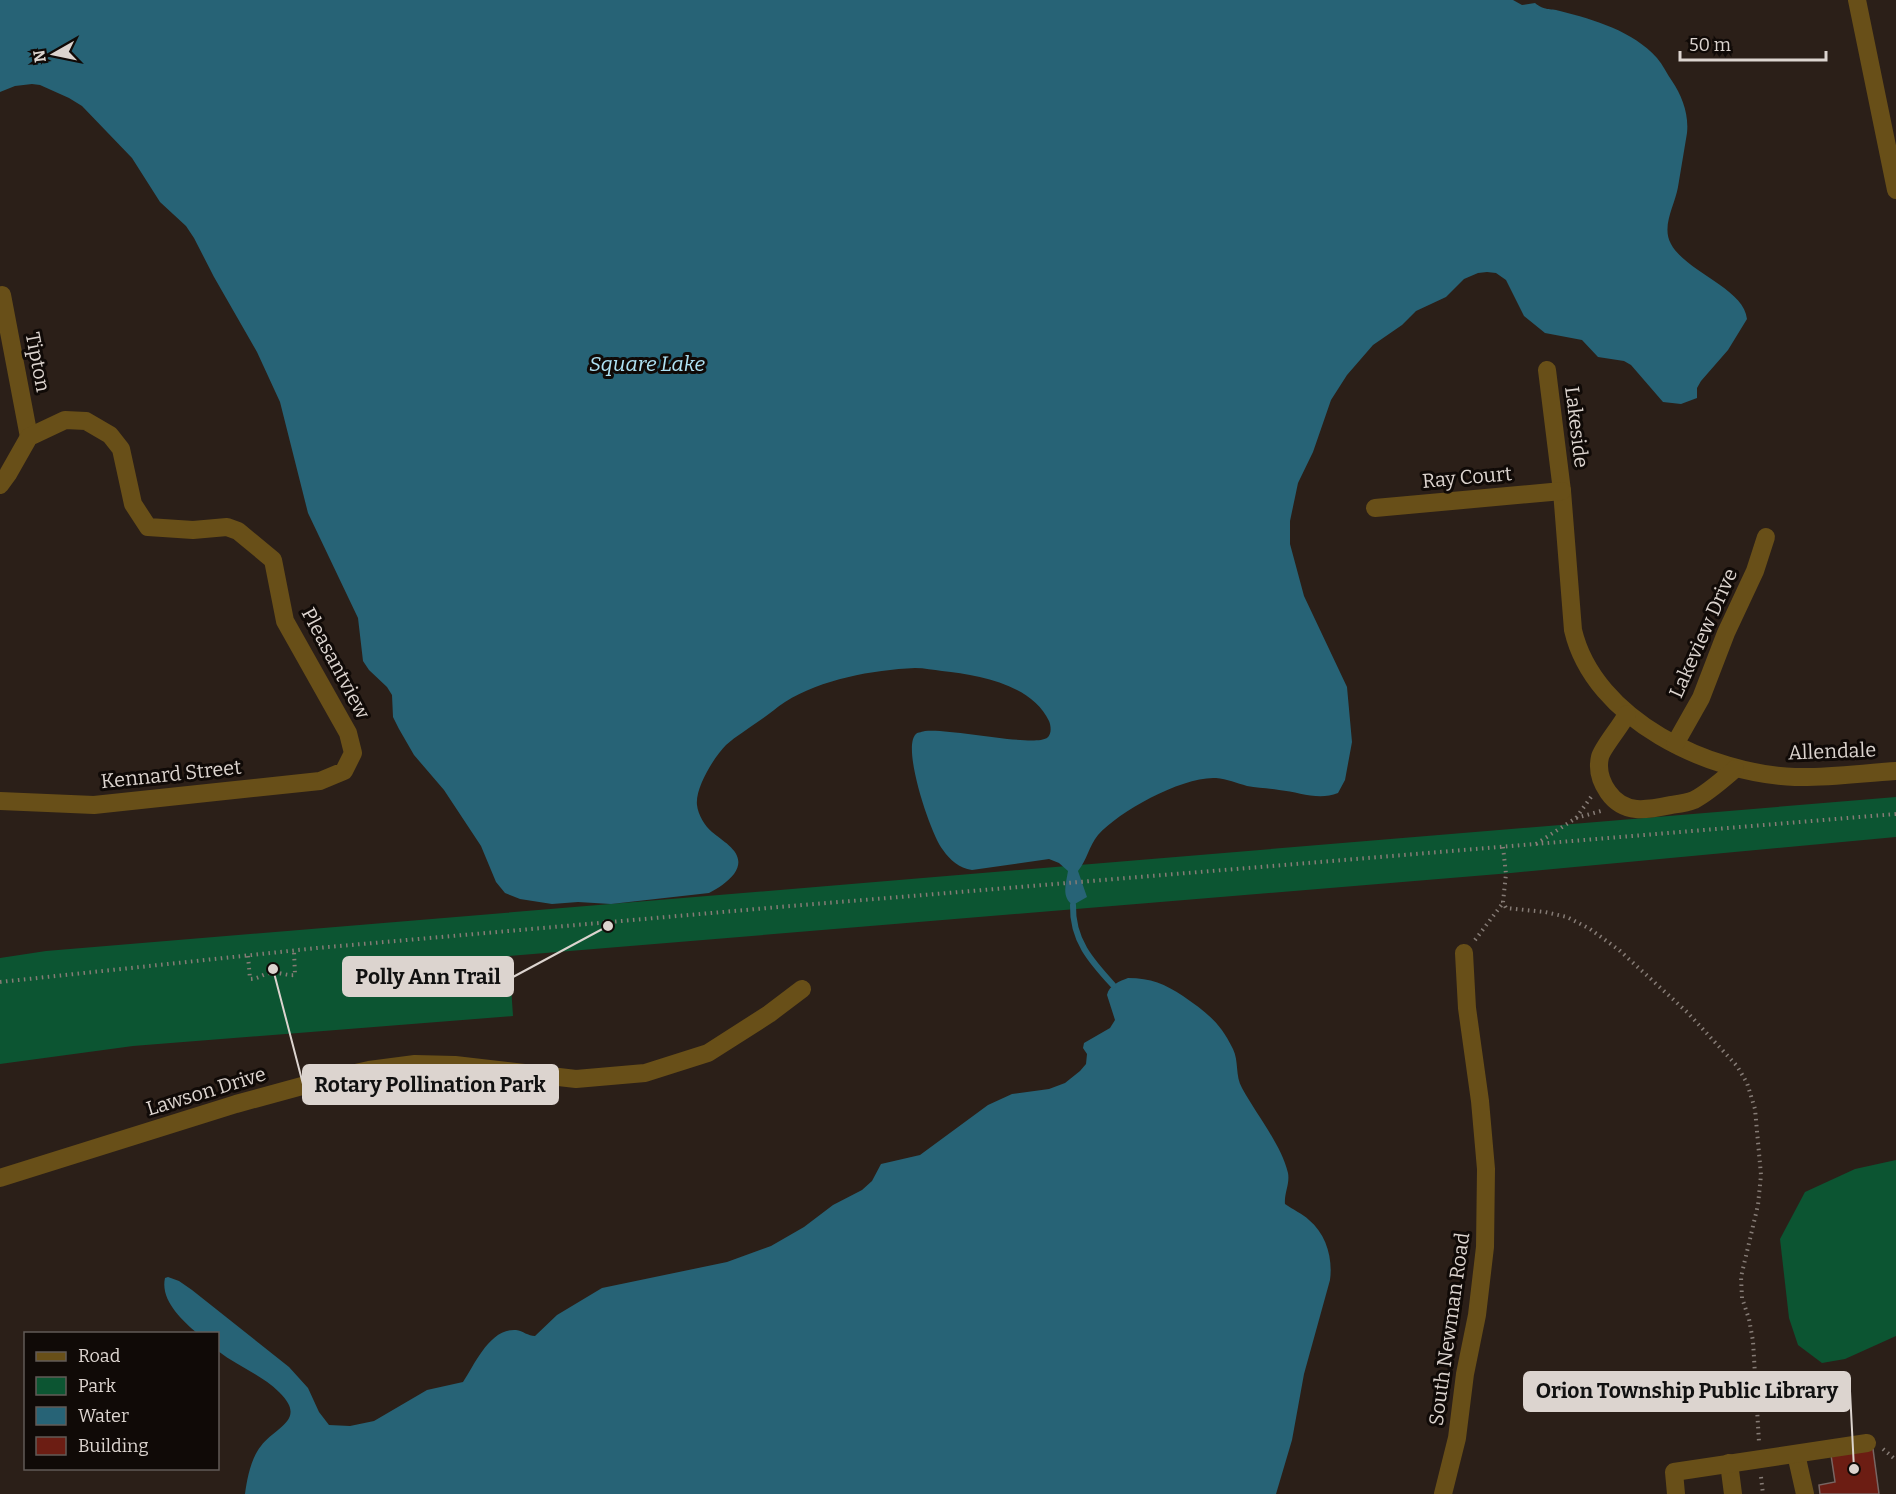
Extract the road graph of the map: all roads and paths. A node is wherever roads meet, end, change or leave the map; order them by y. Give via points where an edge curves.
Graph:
1 (1857, 0) edge
2 (1896, 190) edge
3 (2, 295) dead end
4 (1547, 370) dead end
5 (29, 437) junction
6 (0, 485) edge
7 (1562, 491) junction
8 (1375, 508) dead end
9 (1766, 537) dead end
10 (1627, 714) junction
11 (1675, 744) junction
12 (1735, 769) junction
13 (344, 771) joint
14 (1896, 771) edge
15 (1602, 782) junction
16 (0, 801) edge
17 (1896, 814) edge
18 (1535, 845) junction
19 (1503, 847) junction
20 (1503, 902) junction
21 (294, 951) junction
22 (1464, 953) joint
23 (248, 956) junction
24 (0, 982) edge
25 (802, 988) dead end
26 (0, 1178) edge
27 (1867, 1443) dead end
28 (1796, 1454) junction
29 (1760, 1459) junction
30 (1729, 1463) junction
31 (1443, 1494) edge
32 (1676, 1494) edge
33 (1733, 1494) edge
34 (1805, 1494) edge

1 - 2 street
3 - 5 street, Tipton
4 - 7 street, Lakeside
5 - 6 street
5 - 13 street, Pleasantview via 64,420 86,421 110,435 121,449 134,504 148,527 227,527 238,531 273,560 285,621 348,733 353,753
7 - 8 street, Ray Court
7 - 10 street, Lakeside via 1570,609 1577,650 1604,691
9 - 11 street, Lakeview Drive via 1701,698
10 - 11 street, Allendale
10 - 15 street via 1601,752 1598,771
11 - 12 street, Allendale
12 - 14 street, Allendale via 1795,777
12 - 15 street via 1691,801 1653,809 1621,806
13 - 16 street, Kennard Street via 320,781 94,805
15 - 18 path via 1576,818
17 - 18 path
18 - 19 path
19 - 20 path
19 - 21 path
20 - 22 path
20 - 29 path via 1509,910 1567,918 1609,943 1687,1012 1737,1066 1747,1083 1755,1109 1761,1175 1742,1277 1742,1298 1753,1341
21 - 23 path
21 - 23 path via 295,975 290,976 270,973 250,979
22 - 31 street, South Newman Road via 1486,1169 1485,1247 1478,1315
23 - 24 path
25 - 26 street, Lawson Drive via 708,1053 645,1073 576,1079 455,1065 415,1064 369,1070 236,1104
27 - 28 street
28 - 29 street
28 - 34 street
29 - 30 street
30 - 32 street via 1674,1472
30 - 33 street

